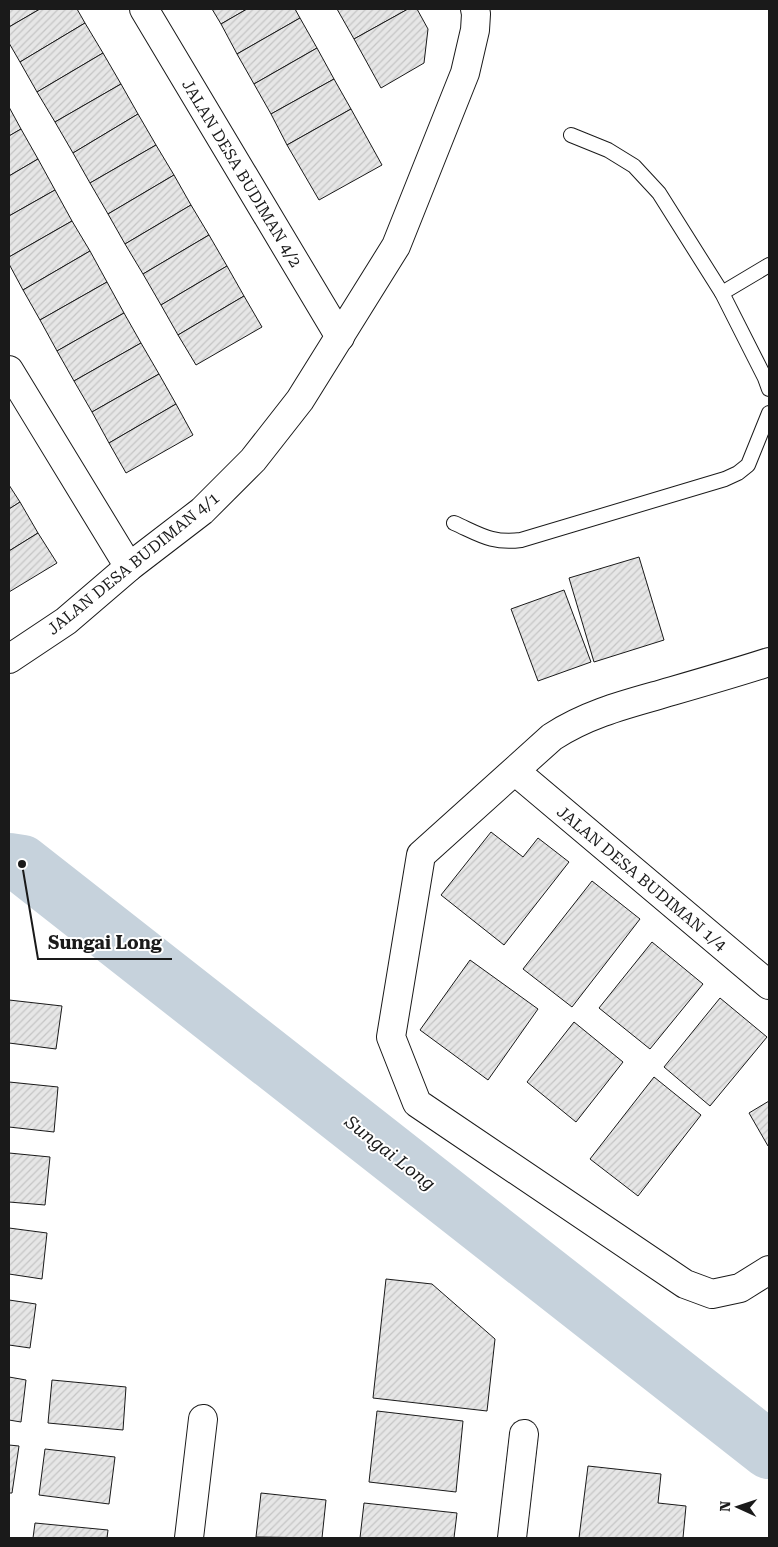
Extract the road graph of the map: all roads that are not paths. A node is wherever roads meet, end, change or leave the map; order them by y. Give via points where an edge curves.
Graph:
1 (144, 9) edge
2 (475, 9) edge
3 (572, 135) dead end
4 (769, 265) edge
5 (722, 293) junction
6 (340, 337) junction
7 (9, 370) edge
8 (769, 389) edge
9 (769, 414) edge
10 (454, 523) dead end
11 (129, 568) junction
12 (9, 659) edge
13 (765, 669) edge
14 (516, 771) junction
15 (769, 985) edge
16 (769, 1270) edge
17 (203, 1419) dead end
18 (524, 1434) dead end
19 (188, 1538) edge
20 (512, 1538) edge

1 - 6 street, JALAN DESA BUDIMAN 4/2
2 - 6 street, JALAN DESA BUDIMAN 4/1 via 475,30 465,73 396,246
3 - 5 lane via 608,150 634,166 653,186
4 - 5 lane
5 - 8 lane
6 - 11 street, JALAN DESA BUDIMAN 4/1 via 300,400 254,460 202,511
7 - 11 street
9 - 10 lane via 748,465 725,479 521,540 490,539
11 - 12 street, JALAN DESA BUDIMAN 4/1 via 66,621
13 - 14 street via 590,716 552,737
14 - 15 street, JALAN DESA BUDIMAN 1/4
14 - 16 street via 421,855 390,1037 417,1103 685,1284 712,1294 740,1288
17 - 19 street
18 - 20 street

